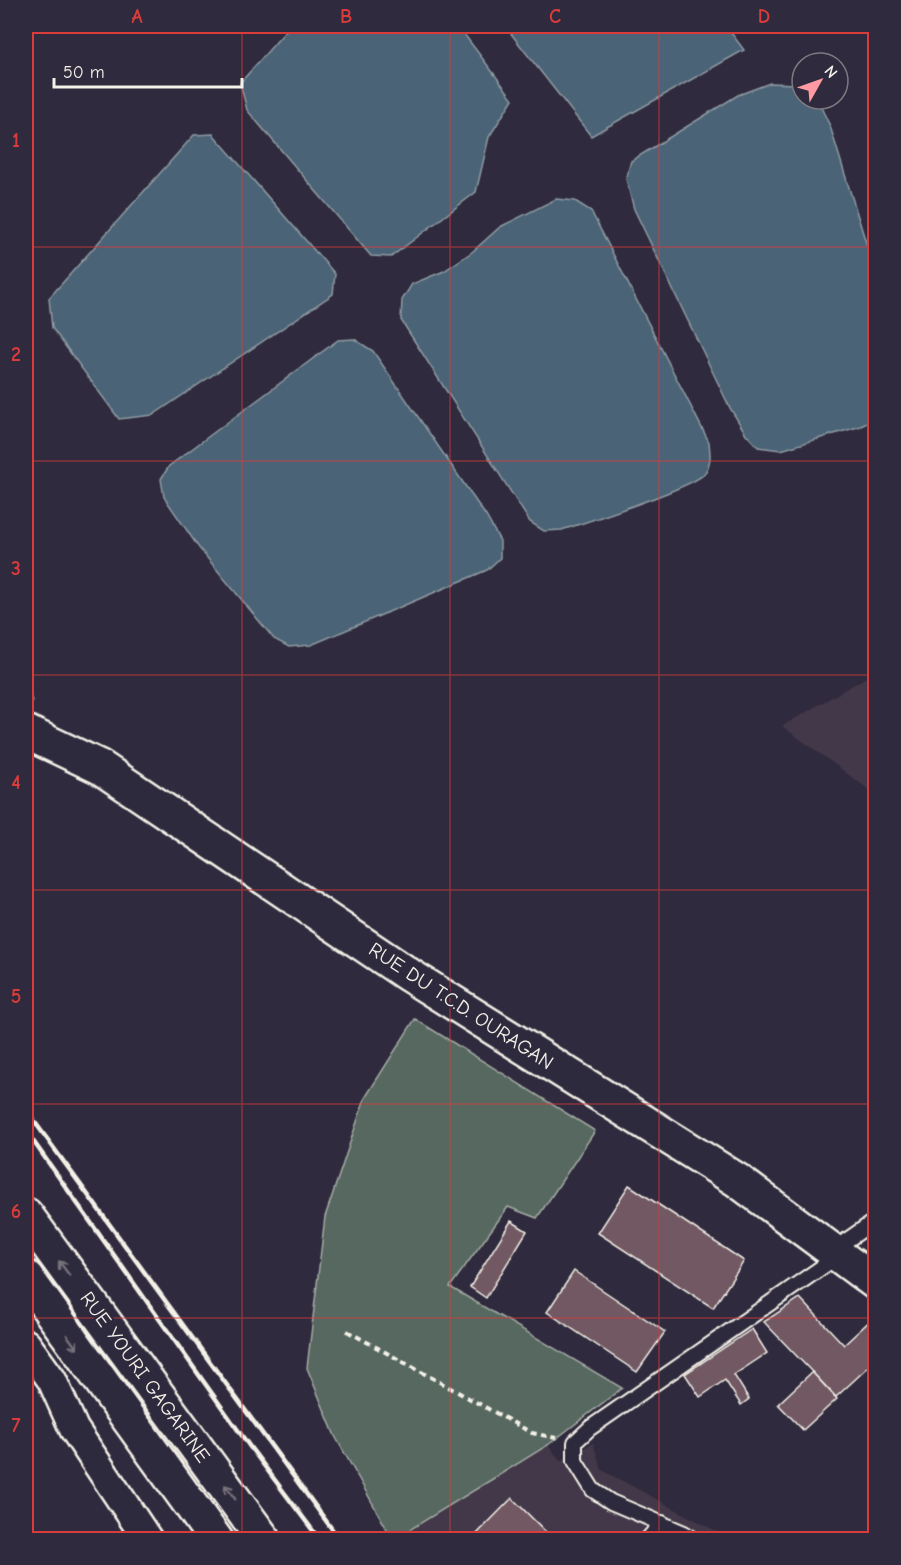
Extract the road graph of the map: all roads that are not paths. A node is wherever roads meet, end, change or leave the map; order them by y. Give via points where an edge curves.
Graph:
1 (30, 737) edge
2 (26, 1215) edge
3 (876, 1220) edge
4 (836, 1252) junction
5 (26, 1278) edge
6 (876, 1283) edge
7 (26, 1344) edge
8 (190, 1503) junction
9 (662, 1523) junction
10 (148, 1539) edge
11 (209, 1539) edge
12 (216, 1539) edge
13 (264, 1539) edge
14 (647, 1539) edge
15 (695, 1539) edge

1 - 4 street, RUE DU T.C.D. OURAGAN via 108,773 409,975 737,1180
13 -> 2 street, RUE YOURI GAGARINE
3 - 4 lane
4 - 6 street, RUE DU T.C.D. OURAGAN
4 - 9 lane via 575,1442 575,1461 593,1490 611,1502
5 -> 8 street, RUE YOURI GAGARINE
7 - 10 street via 52,1380 74,1429
8 - 11 street
8 - 12 street, RUE YOURI GAGARINE
9 - 14 lane
9 - 15 lane

